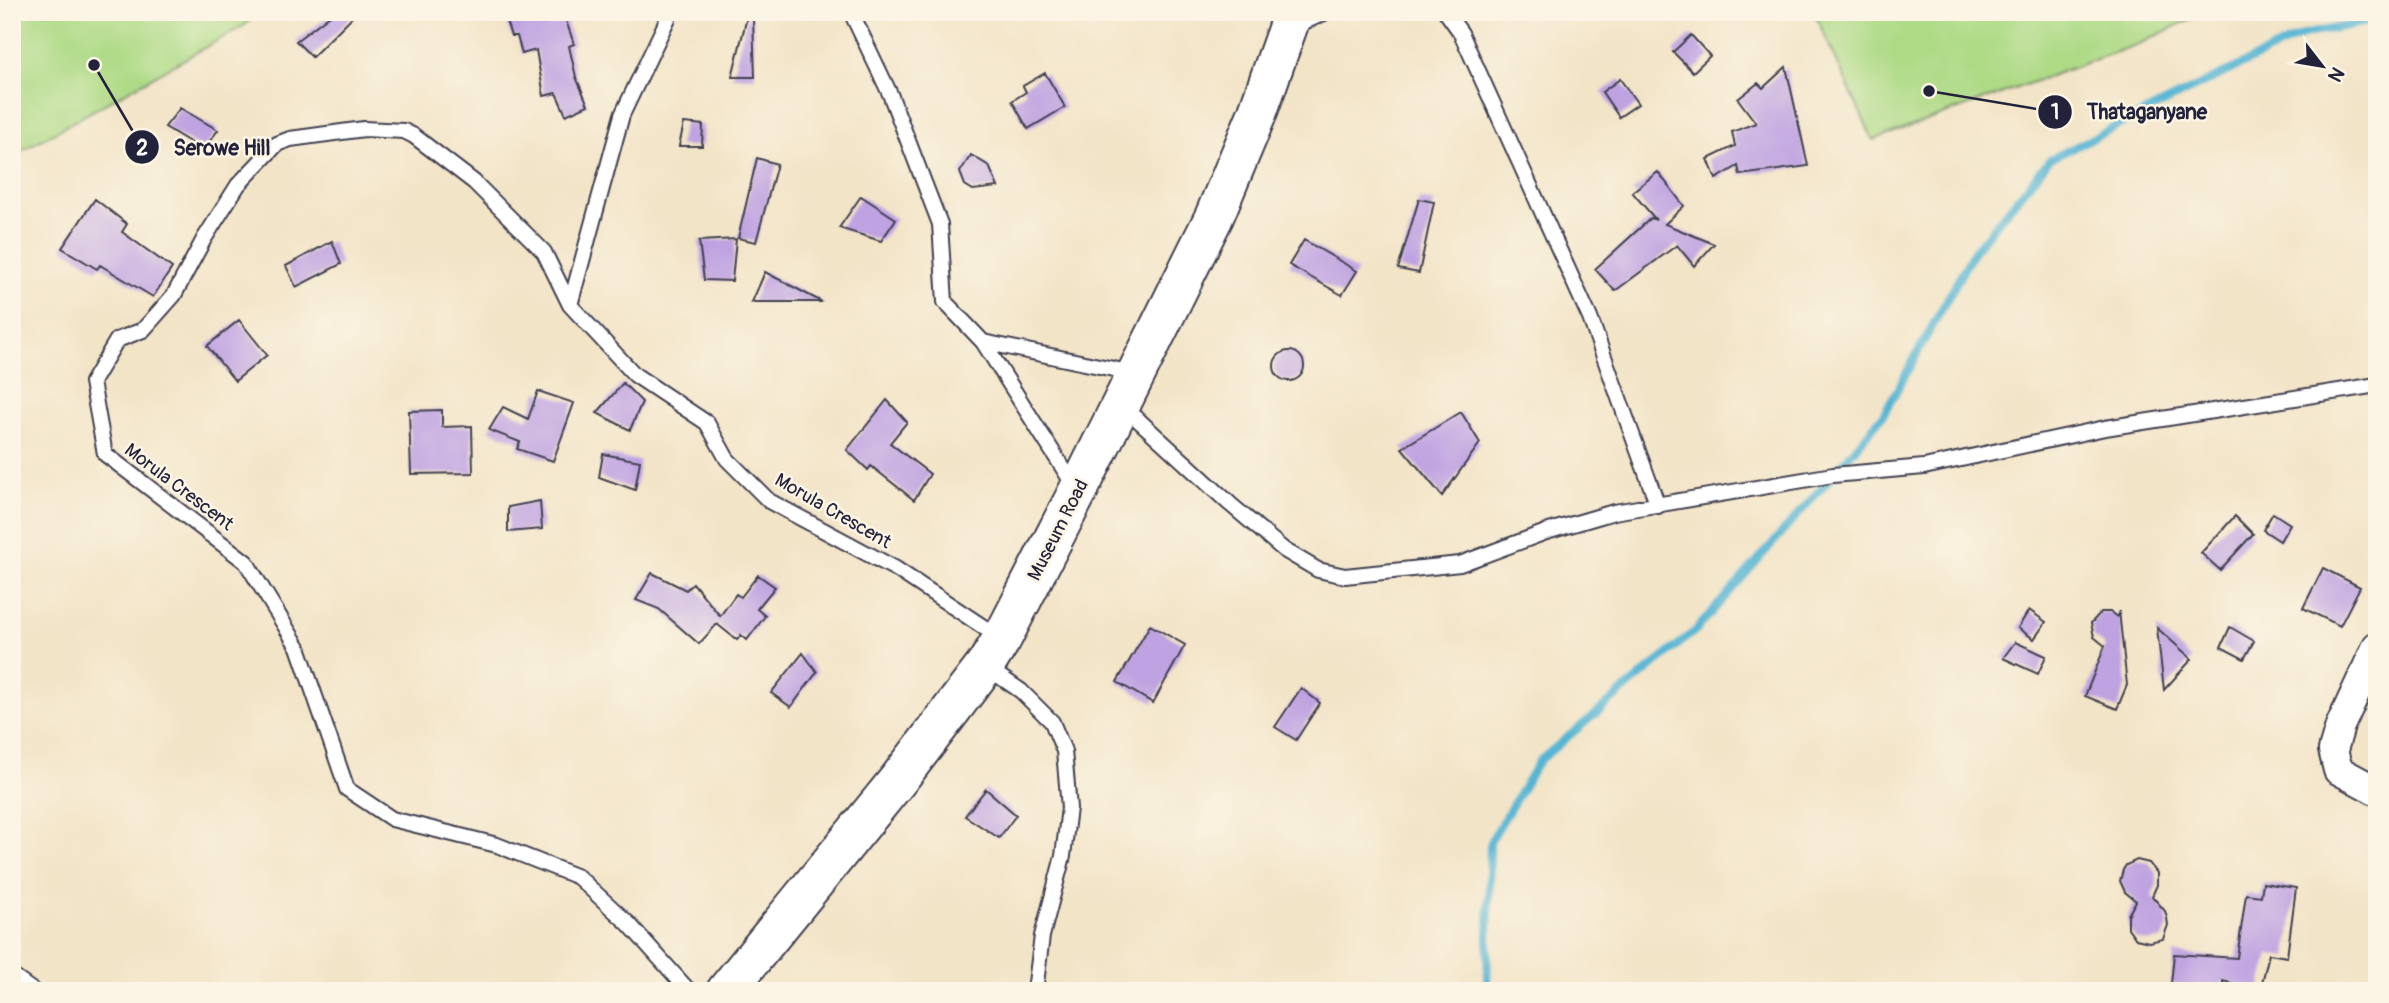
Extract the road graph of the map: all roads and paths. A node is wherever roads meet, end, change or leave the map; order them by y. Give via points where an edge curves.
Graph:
1 (671, 12) edge
2 (851, 12) edge
3 (1326, 12) edge
4 (1446, 12) edge
5 (1290, 21) edge
6 (570, 305) junction
7 (983, 342) junction
8 (2377, 384) edge
9 (1129, 389) junction
10 (1078, 491) junction
11 (1658, 506) junction
12 (2377, 646) edge
13 (993, 652) junction
14 (2377, 791) edge
15 (12, 976) edge
16 (33, 991) edge
17 (689, 991) edge
18 (726, 991) edge
19 (1035, 991) edge

1 - 6 lane via 622,115
2 - 7 lane via 890,94 940,224 945,302
3 - 5 lane
4 - 11 lane via 1461,33 1590,318
5 - 9 street, Museum Road via 1214,217
6 - 13 lane, Morula Crescent via 635,375 707,424 727,459 769,501 896,569
6 - 17 lane, Morula Crescent via 544,252 474,182 414,136 404,131 365,130 290,139 276,144 237,185 174,295 143,330 117,340 92,382 98,418 105,454 246,562 298,647 347,789 392,819 497,845 578,877 629,924
7 - 9 lane
7 - 10 lane
8 - 11 lane via 2105,428 1924,467 1833,475
9 - 10 street, Museum Road
9 - 11 lane via 1230,504 1284,550 1318,570 1345,576 1460,564 1614,512
10 - 13 street, Museum Road
12 - 14 street via 2333,750 2338,770
13 - 18 street, Museum Road via 898,780
13 - 19 lane, Morula Crescent via 1021,691 1052,722 1064,751 1069,808
15 - 16 lane

